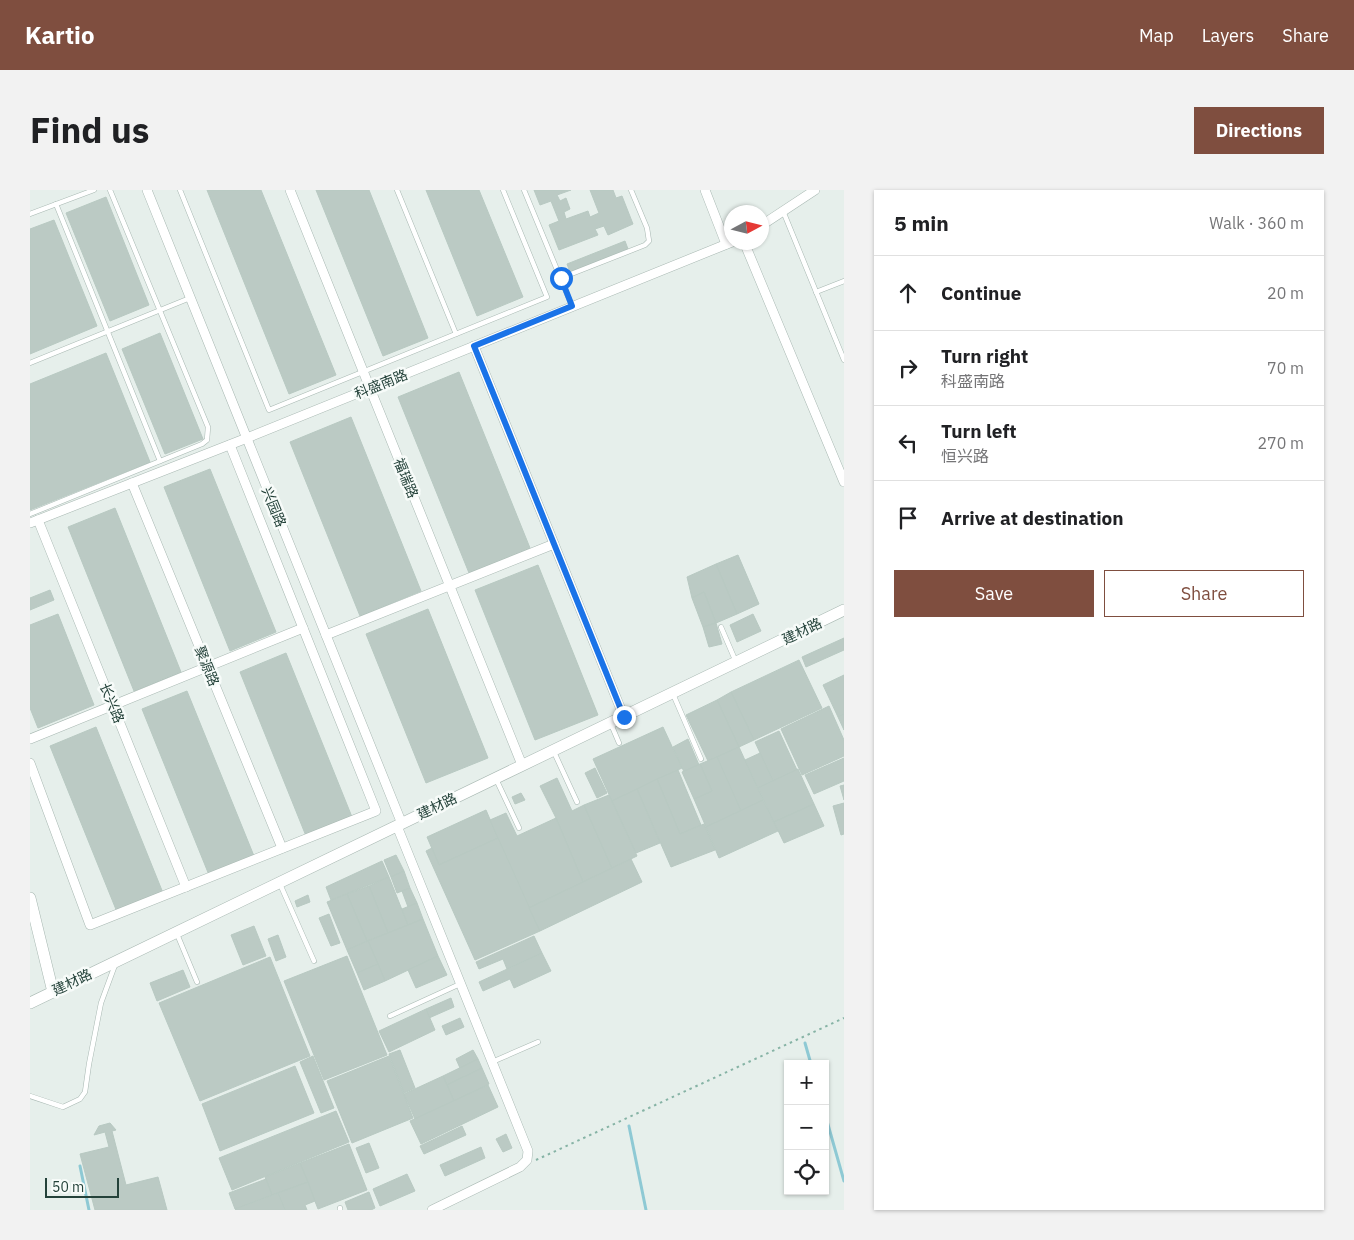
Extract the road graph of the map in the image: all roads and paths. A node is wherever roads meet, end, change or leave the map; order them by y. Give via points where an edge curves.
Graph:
1 (94, 190) edge
2 (110, 190) edge
3 (147, 190) edge
4 (180, 190) edge
5 (290, 190) edge
6 (396, 190) edge
7 (503, 190) edge
8 (524, 190) edge
9 (631, 190) edge
10 (705, 190) edge
11 (815, 190) edge
12 (56, 204) junction
13 (783, 211) junction
14 (30, 214) edge
15 (769, 220) edge
16 (724, 232) edge
17 (724, 245) edge
18 (747, 250) edge
19 (561, 278) junction
20 (844, 281) edge
21 (816, 292) junction
22 (190, 298) junction
23 (572, 306) junction
24 (160, 310) junction
25 (108, 331) junction
26 (456, 334) junction
27 (474, 346) junction
28 (844, 360) edge
29 (30, 363) edge
30 (363, 371) junction
31 (370, 388) junction
32 (247, 438) junction
33 (230, 445) junction
34 (160, 461) junction
35 (844, 482) edge
36 (132, 483) junction
37 (30, 514) edge
38 (34, 522) edge
39 (554, 544) junction
40 (450, 585) junction
41 (844, 610) edge
42 (721, 627) dead end
43 (303, 628) junction
44 (326, 634) junction
45 (736, 662) junction
46 (208, 667) junction
47 (673, 693) junction
48 (113, 706) junction
49 (624, 717) junction
50 (611, 723) junction
51 (30, 740) edge
52 (619, 743) dead end
53 (553, 750) junction
54 (701, 759) dead end
55 (30, 764) edge
56 (522, 765) junction
57 (496, 778) junction
58 (577, 802) dead end
59 (399, 825) junction
60 (519, 828) dead end
61 (282, 848) junction
62 (280, 882) junction
63 (186, 886) junction
64 (30, 898) edge
65 (176, 932) junction
66 (116, 961) junction
67 (314, 961) dead end
68 (197, 982) dead end
69 (460, 984) junction
70 (53, 992) junction
71 (30, 1003) edge
72 (390, 1016) dead end
73 (844, 1018) edge
74 (538, 1042) dead end
75 (492, 1062) junction
76 (30, 1096) edge
77 (520, 1167) junction
78 (432, 1210) edge

1 - 12 lane
2 - 24 lane
3 - 22 street, 兴园路
4 - 30 lane via 269,410
5 - 30 street, 福瑞路
6 - 26 lane
7 - 26 lane via 547,297
8 - 19 lane
9 - 19 lane via 649,240 645,245
10 - 16 street
11 - 13 street
12 - 14 lane
12 - 25 lane
13 - 15 street
13 - 21 lane
17 - 23 street, 科盛南路
18 - 35 street
19 - 23 lane
20 - 21 lane
21 - 28 lane
22 - 24 lane
22 - 32 street, 兴园路
23 - 27 street, 科盛南路
24 - 25 lane
24 - 34 lane via 209,433 202,444
25 - 29 lane
25 - 34 lane
26 - 30 lane
27 - 31 street, 科盛南路
27 - 39 street
30 - 31 street, 福瑞路
31 - 32 street, 科盛南路
31 - 40 street, 福瑞路
32 - 33 street, 科盛南路
32 - 44 street, 兴园路
33 - 36 street, 科盛南路
33 - 43 street
34 - 37 lane
36 - 38 street, 科盛南路
36 - 46 street, 聚源路
38 - 48 street, 长兴路
39 - 40 street
39 - 49 street
40 - 44 street
40 - 56 street, 福瑞路
41 - 45 street, 建材路
42 - 45 lane
43 - 46 street
43 - 61 street via 376,811
44 - 59 street, 兴园路
45 - 47 street, 建材路
46 - 48 street
46 - 61 street, 聚源路
47 - 49 street, 建材路
47 - 54 lane
48 - 51 street
48 - 63 street, 长兴路
49 - 50 street, 建材路
50 - 52 lane
50 - 53 street, 建材路
53 - 56 street, 建材路
53 - 58 lane
55 - 63 street via 90,925
56 - 57 street, 建材路
57 - 59 street, 建材路
57 - 60 lane
59 - 62 street, 建材路
59 - 69 street, 兴园路
61 - 63 street
62 - 65 street, 建材路
62 - 67 lane
64 - 70 street
65 - 66 street, 建材路
65 - 68 lane
66 - 70 street, 建材路
66 - 76 lane via 101,1003 86,1092 80,1099 63,1107
69 - 72 lane
69 - 75 street, 兴园路
70 - 71 street, 建材路
73 - 77 path
74 - 75 lane
75 - 77 street, 兴园路 via 528,1151 527,1160
77 - 78 street

